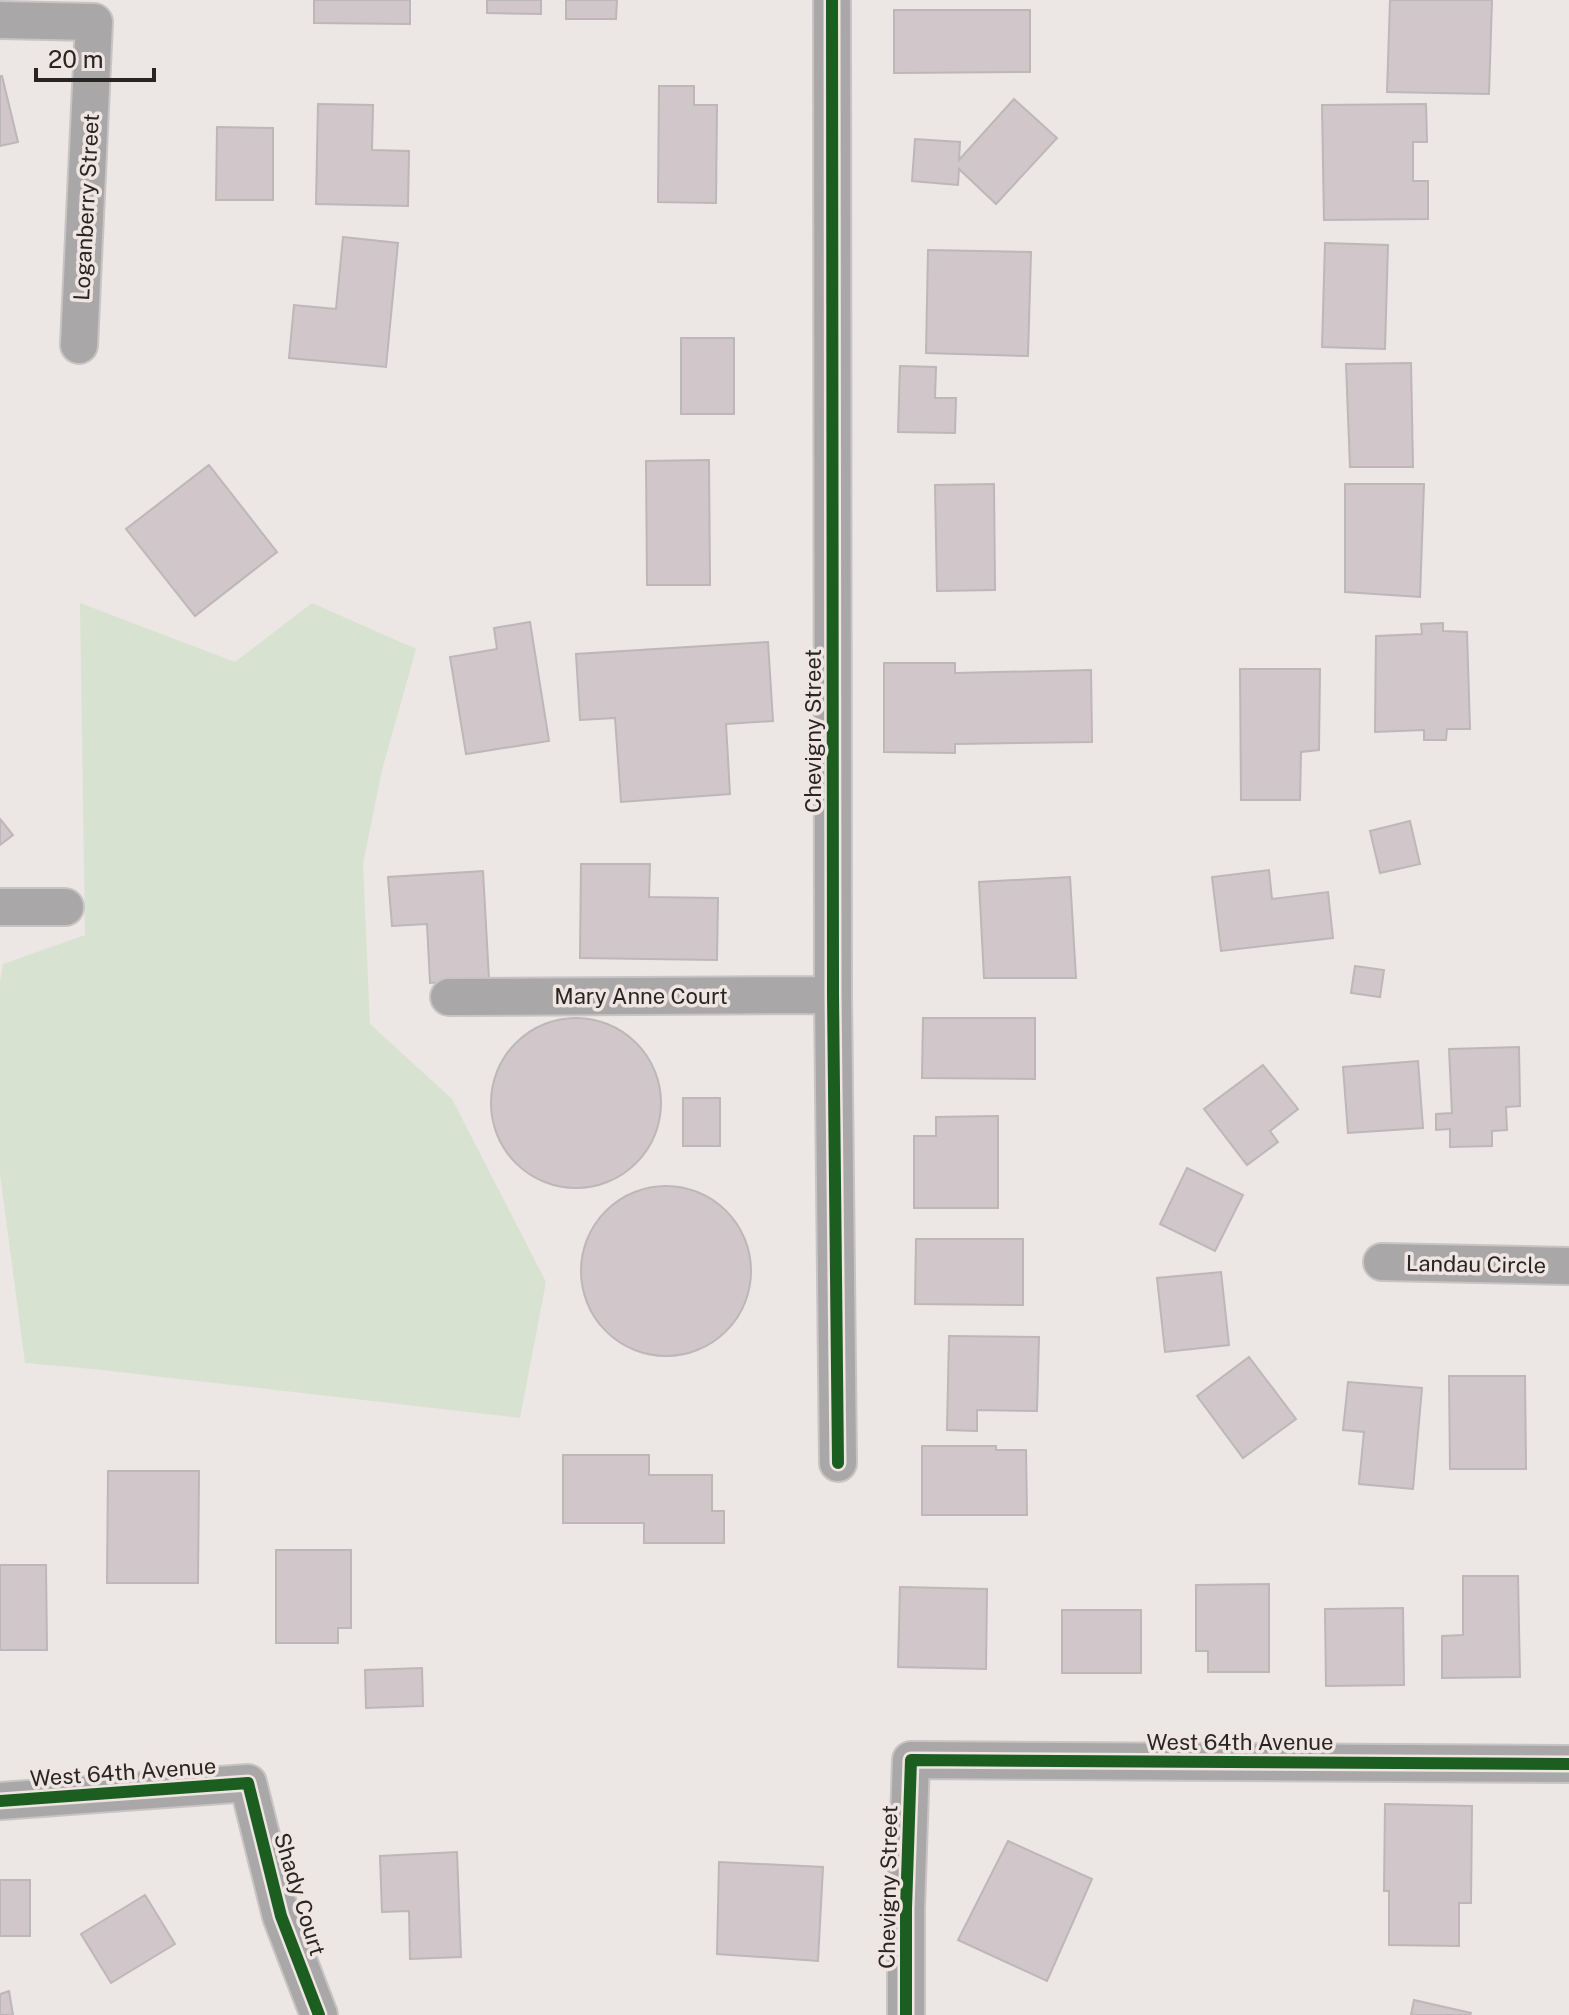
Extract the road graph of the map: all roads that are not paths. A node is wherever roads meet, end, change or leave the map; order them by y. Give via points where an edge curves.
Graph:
1 (832, 0) edge
2 (0, 20) edge
3 (79, 345) dead end
4 (0, 907) edge
5 (65, 907) dead end
6 (833, 995) junction
7 (449, 997) dead end
8 (1382, 1262) dead end
9 (1569, 1266) edge
10 (838, 1463) dead end
11 (911, 1760) joint
12 (1569, 1764) edge
13 (248, 1783) joint
14 (0, 1801) edge
15 (319, 2015) edge
16 (906, 2015) edge

1 - 6 street, Chevigny Street
2 - 3 street, Loganberry Street via 94,22
4 - 5 street
6 - 7 street, Mary Anne Court
6 - 10 street, Chevigny Street
8 - 9 street, Landau Circle
11 - 12 street, West 64th Avenue
11 - 16 street, Chevigny Street
13 - 14 street, West 64th Avenue
13 - 15 street, Shady Court via 281,1916

